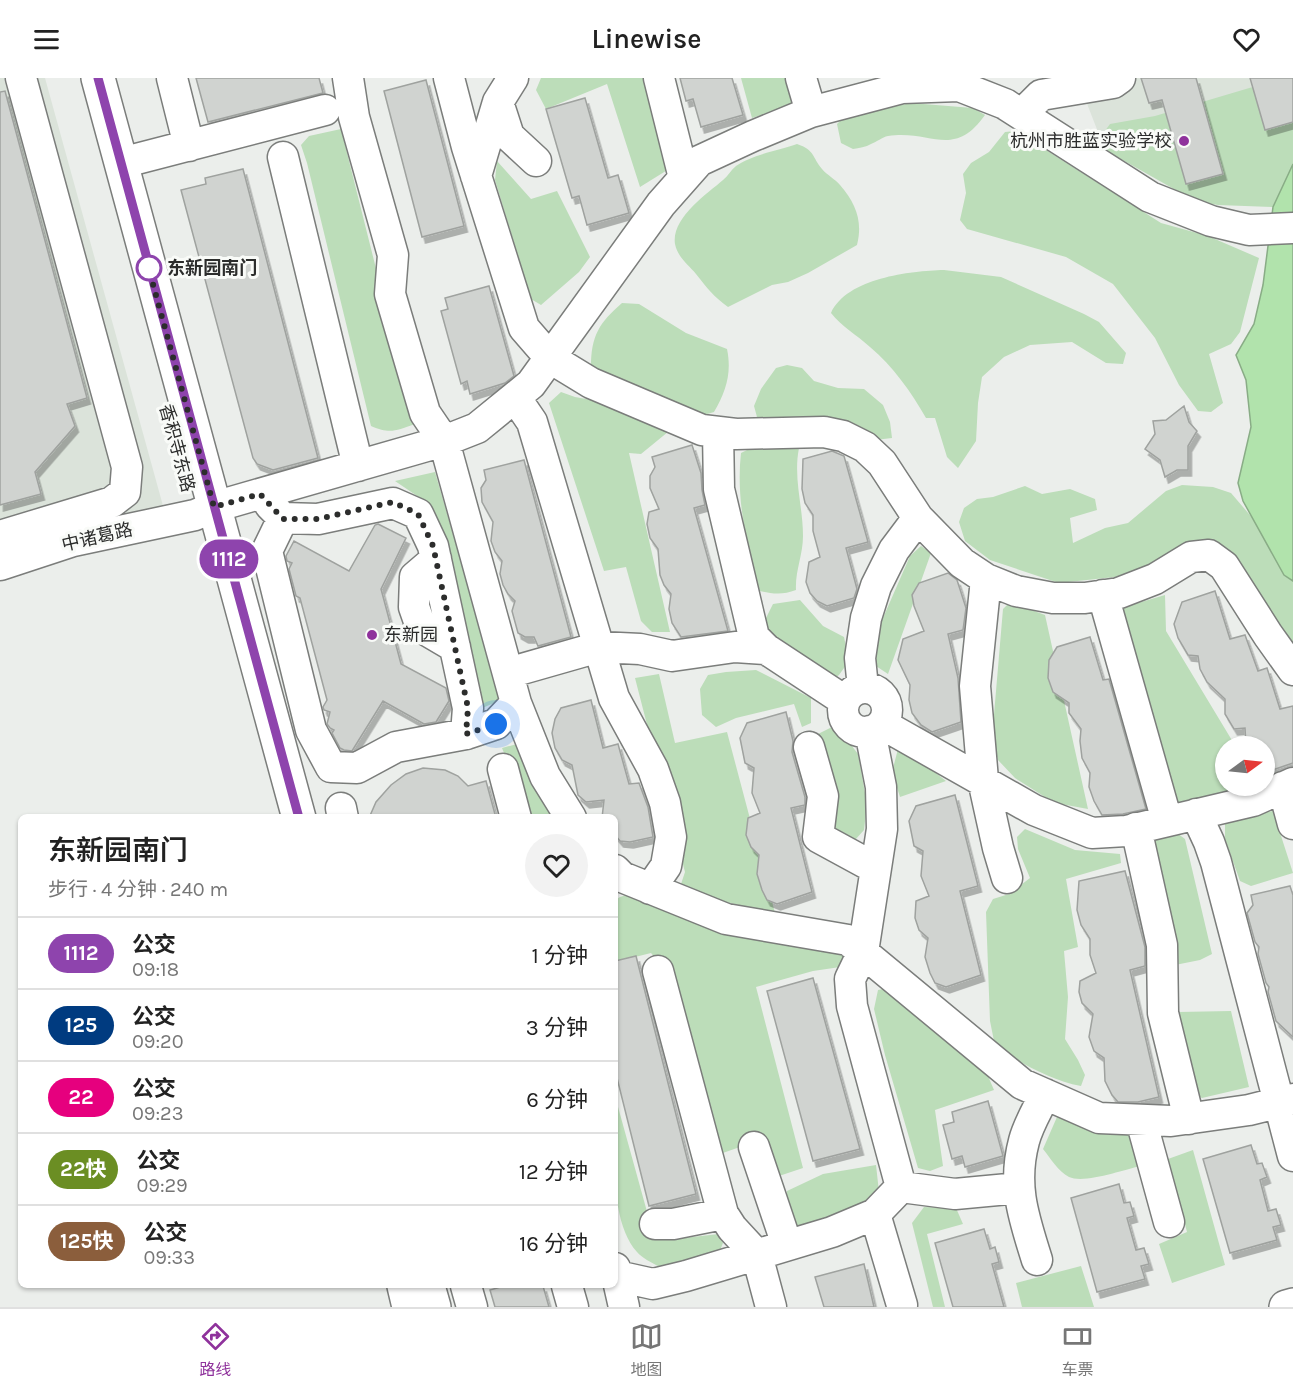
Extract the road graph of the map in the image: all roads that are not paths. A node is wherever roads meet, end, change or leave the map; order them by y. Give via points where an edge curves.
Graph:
1 (21, 78) edge
2 (78, 78) edge
3 (98, 78) edge
4 (172, 78) edge
5 (348, 78) edge
6 (449, 78) edge
7 (659, 78) edge
8 (801, 78) edge
9 (1120, 78) edge
10 (941, 82) edge
11 (505, 90) edge
12 (325, 110) dead end
13 (811, 112) junction
14 (1022, 114) junction
15 (189, 146) junction
16 (283, 157) dead end
17 (536, 161) dead end
18 (121, 163) junction
19 (476, 176) junction
20 (684, 178) junction
21 (1293, 228) edge
22 (550, 358) junction
23 (515, 397) junction
24 (718, 432) junction
25 (444, 441) junction
26 (358, 466) junction
27 (260, 494) junction
28 (205, 511) junction
29 (918, 518) junction
30 (283, 519) junction
31 (0, 536) edge
32 (0, 565) edge
33 (986, 579) junction
34 (1103, 595) junction
35 (599, 647) junction
36 (766, 649) junction
37 (1293, 669) edge
38 (508, 673) junction
39 (854, 694) junction
40 (516, 703) junction
41 (876, 728) junction
42 (466, 734) junction
43 (809, 747) dead end
44 (503, 769) dead end
45 (983, 780) junction
46 (1288, 785) edge
47 (275, 814) edge
48 (298, 814) edge
49 (515, 814) edge
50 (569, 814) edge
51 (1196, 814) junction
52 (1167, 821) junction
53 (1293, 824) edge
54 (1136, 828) junction
55 (875, 868) junction
56 (618, 873) edge
57 (1007, 878) dead end
58 (650, 889) junction
59 (863, 952) junction
60 (658, 971) dead end
61 (1045, 1094) junction
62 (1286, 1101) edge
63 (1188, 1119) junction
64 (1141, 1120) junction
65 (754, 1147) dead end
66 (1293, 1156) edge
67 (901, 1187) junction
68 (1019, 1188) junction
69 (723, 1214) junction
70 (875, 1214) junction
71 (1169, 1222) dead end
72 (655, 1224) dead end
73 (787, 1245) junction
74 (757, 1255) junction
75 (1037, 1260) dead end
76 (618, 1273) edge
77 (618, 1281) edge
78 (404, 1288) edge
79 (429, 1288) edge
80 (467, 1288) edge
81 (568, 1288) edge
82 (902, 1305) dead end
83 (1293, 1305) edge
84 (409, 1307) edge
85 (434, 1307) edge
86 (472, 1307) edge
87 (573, 1307) edge
88 (624, 1307) edge
89 (771, 1307) edge
90 (1286, 1307) edge

1 - 31 street via 126,467 125,492 112,502
2 - 28 main road, 香积寺东路
3 - 18 main road, 香积寺东路
4 - 15 street
5 - 25 street via 354,117 393,255 390,294 426,413
6 - 19 street
7 - 20 street
8 - 13 street
9 - 14 street via 1113,83 1041,95
10 - 13 street, 中诸葛路
10 - 14 street, 中诸葛路 via 1005,104
11 - 17 street via 509,136
11 - 19 street
12 - 15 street
13 - 20 street, 中诸葛路 via 699,161
14 - 21 street, 中诸葛路 via 1150,197 1249,230
15 - 18 street
16 - 26 street
18 - 28 main road, 香积寺东路
19 - 22 street via 524,328
20 - 22 street, 中诸葛路
22 - 23 street, 中诸葛路 via 531,384
22 - 24 street via 591,383 702,430
23 - 25 street, 中诸葛路 via 477,429
23 - 35 street via 532,422
24 - 29 street via 824,432 843,436 865,447 882,463
24 - 36 street via 719,489 754,637
25 - 26 street, 中诸葛路
25 - 38 street
26 - 27 street, 中诸葛路
27 - 28 street, 中诸葛路
27 - 30 street
28 - 32 street, 中诸葛路 via 73,541
28 - 47 main road, 香积寺东路
28 - 48 main road, 香积寺东路
29 - 33 street via 962,563
29 - 39 street via 894,550 876,586 866,618
30 - 42 street via 318,519 393,502 418,514 433,546 468,708
30 - 42 street via 267,551 311,730 331,766 357,768 396,747
33 - 34 street via 1016,591 1053,598
33 - 45 street via 975,686
34 - 37 street via 1155,579 1191,557 1209,555 1224,566
34 - 52 street
35 - 36 street via 672,656 735,647
35 - 38 street
35 - 58 street via 614,698 653,769 665,803 670,847 666,867
36 - 39 street
38 - 40 street
39 - 41 street via 843,714 850,726 863,732
40 - 42 street via 496,724
40 - 50 street via 545,776
41 - 45 street
41 - 55 street via 882,829
43 - 55 street via 823,796 818,837
44 - 49 street
45 - 54 street via 1034,810 1092,833
45 - 57 street
46 - 51 street via 1253,801
46 - 53 street
51 - 52 street
51 - 62 street via 1216,862
52 - 54 street
54 - 63 street via 1162,945 1163,1013
55 - 59 street
56 - 58 street
58 - 59 street via 726,919 848,940
59 - 61 street via 1022,1084
59 - 67 street via 850,979 852,1006
60 - 69 street
61 - 64 street via 1100,1118
61 - 68 street via 1024,1139 1017,1174
62 - 63 street
62 - 66 street
63 - 64 street
64 - 71 street
65 - 73 street
67 - 68 street via 956,1194
67 - 70 street
68 - 75 street
69 - 72 street
69 - 74 street
70 - 73 street
70 - 82 street
73 - 74 street
74 - 76 street via 652,1284
74 - 89 street
77 - 88 street
78 - 84 main road
79 - 85 main road
80 - 86 street
81 - 87 street
83 - 90 main road

